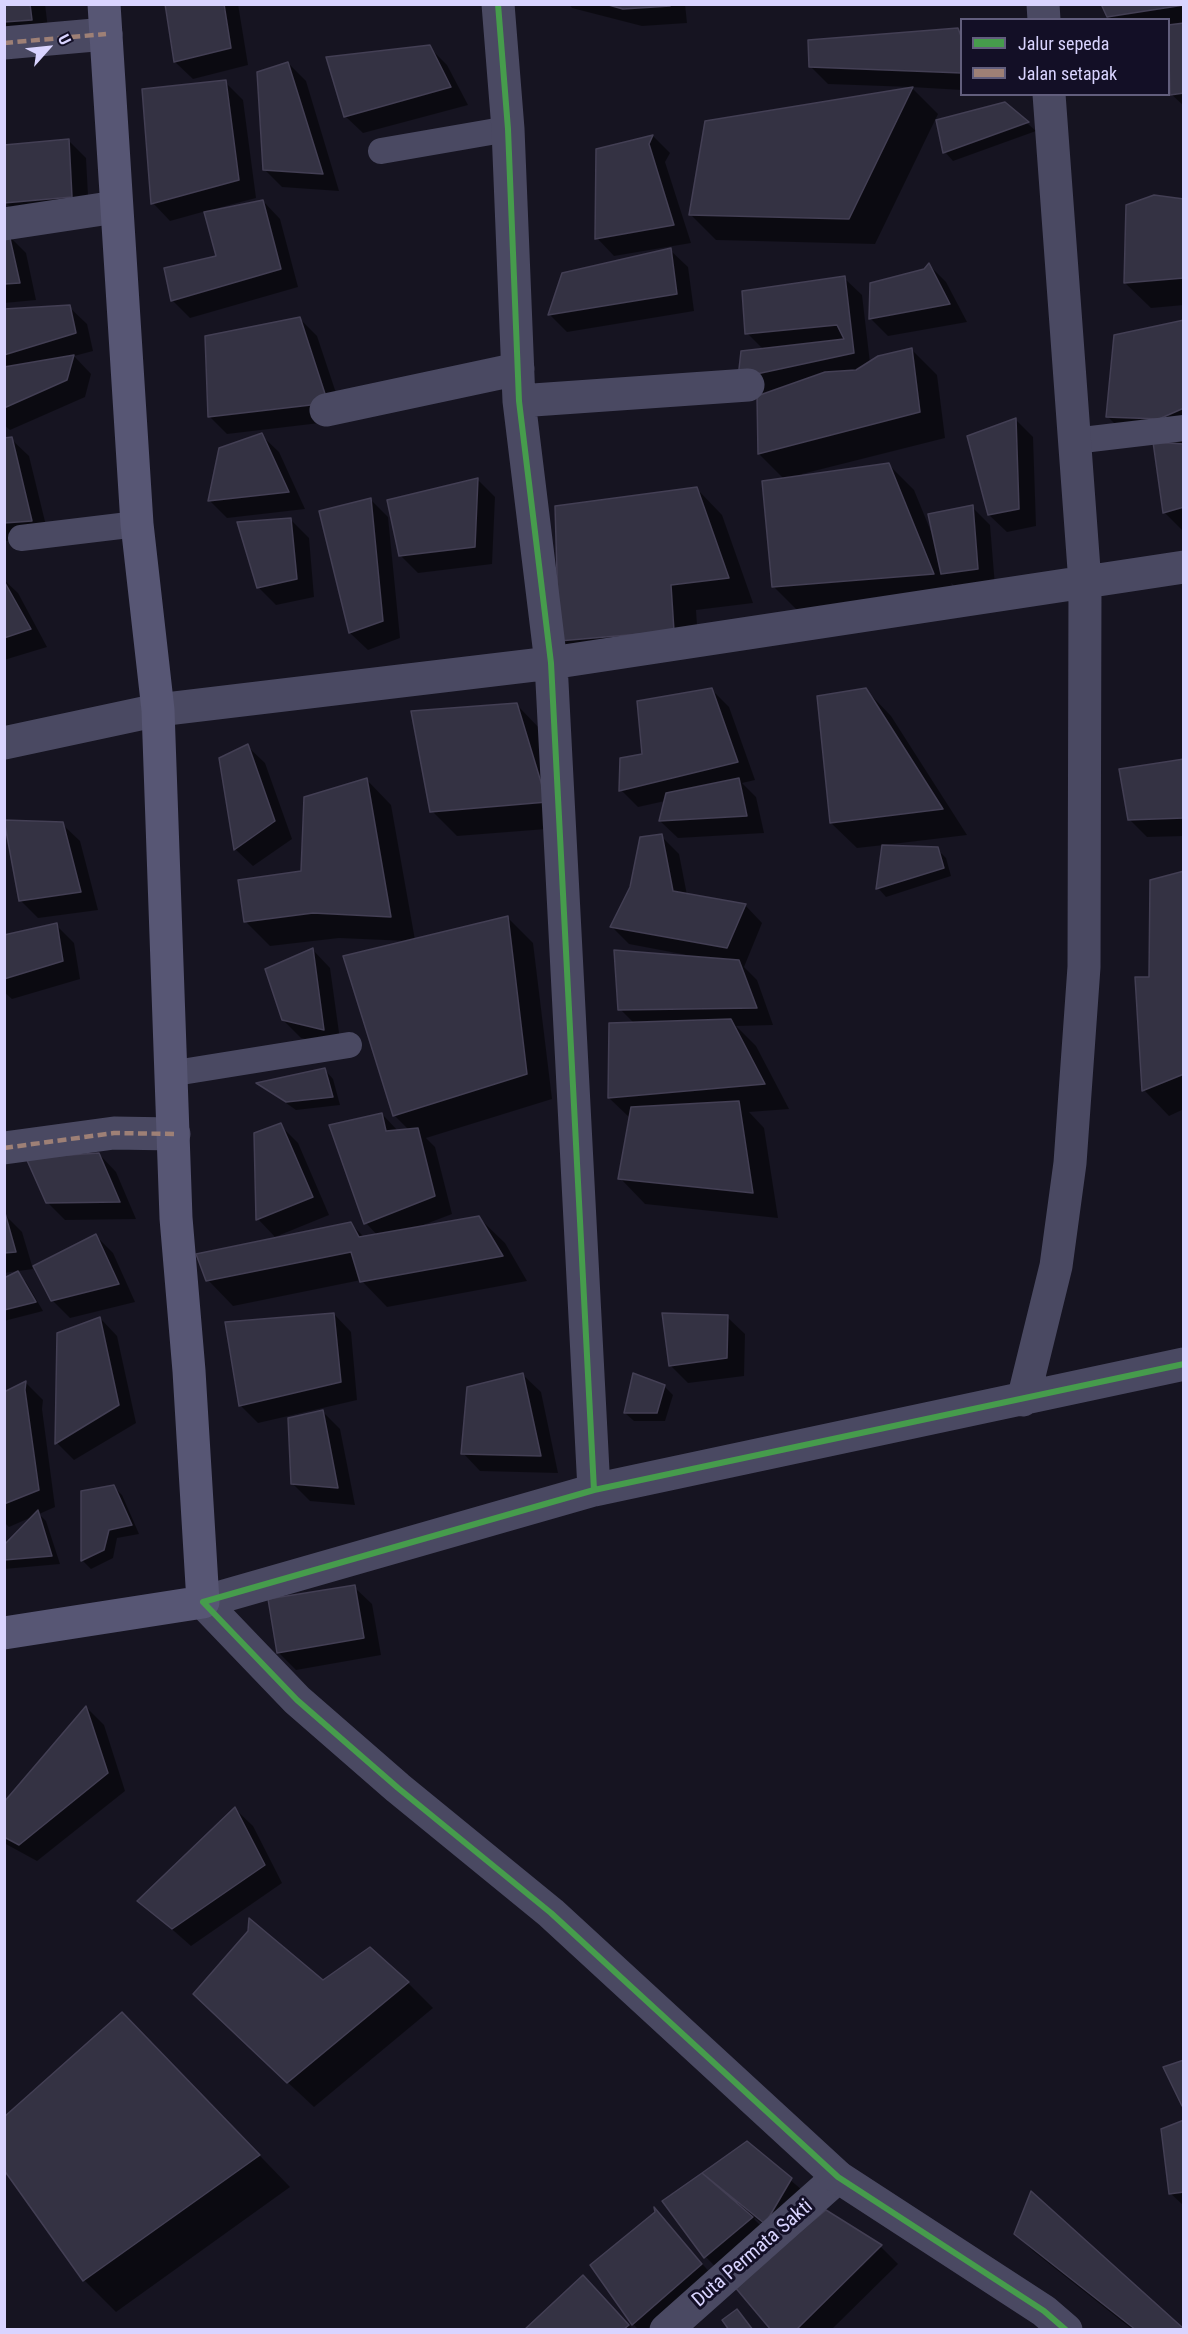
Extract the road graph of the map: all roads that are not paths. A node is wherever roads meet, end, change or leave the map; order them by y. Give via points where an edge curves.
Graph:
1 (498, 4) edge
2 (105, 19) edge
3 (4, 43) edge
4 (1049, 96) edge
5 (508, 129) junction
6 (381, 152) dead end
7 (116, 207) junction
8 (4, 224) edge
9 (518, 369) junction
10 (748, 385) dead end
11 (519, 401) junction
12 (326, 410) dead end
13 (1184, 428) edge
14 (1074, 441) junction
15 (137, 524) junction
16 (21, 538) dead end
17 (1184, 567) edge
18 (1085, 583) junction
19 (551, 663) junction
20 (158, 710) junction
21 (4, 743) edge
22 (349, 1045) dead end
23 (170, 1074) junction
24 (174, 1134) junction
25 (4, 1148) edge
26 (1184, 1364) edge
27 (1023, 1400) junction
28 (594, 1490) junction
29 (203, 1602) junction
30 (4, 1633) edge
31 (838, 2177) junction
32 (666, 2330) edge
33 (1066, 2330) edge

1 - 5 street
2 - 3 street
2 - 7 main road
4 - 14 street
5 - 6 lane
5 - 9 street
7 - 8 street
7 - 15 main road
9 - 11 street
9 - 12 street
10 - 11 street
11 - 19 street
13 - 14 lane
14 - 18 street
15 - 16 lane
15 - 20 main road
17 - 18 street
18 - 19 street
18 - 27 street via 1084,967 1077,1077 1056,1266
19 - 20 street
19 - 28 street
20 - 21 street
20 - 23 main road
22 - 23 lane
23 - 24 main road
24 - 25 street via 114,1133
24 - 29 main road via 176,1218
26 - 27 street
27 - 28 street
28 - 29 street
29 - 30 main road
29 - 31 street via 297,1700 550,1913
31 - 32 street, Duta Permata Sakti
31 - 33 street via 1044,2311

